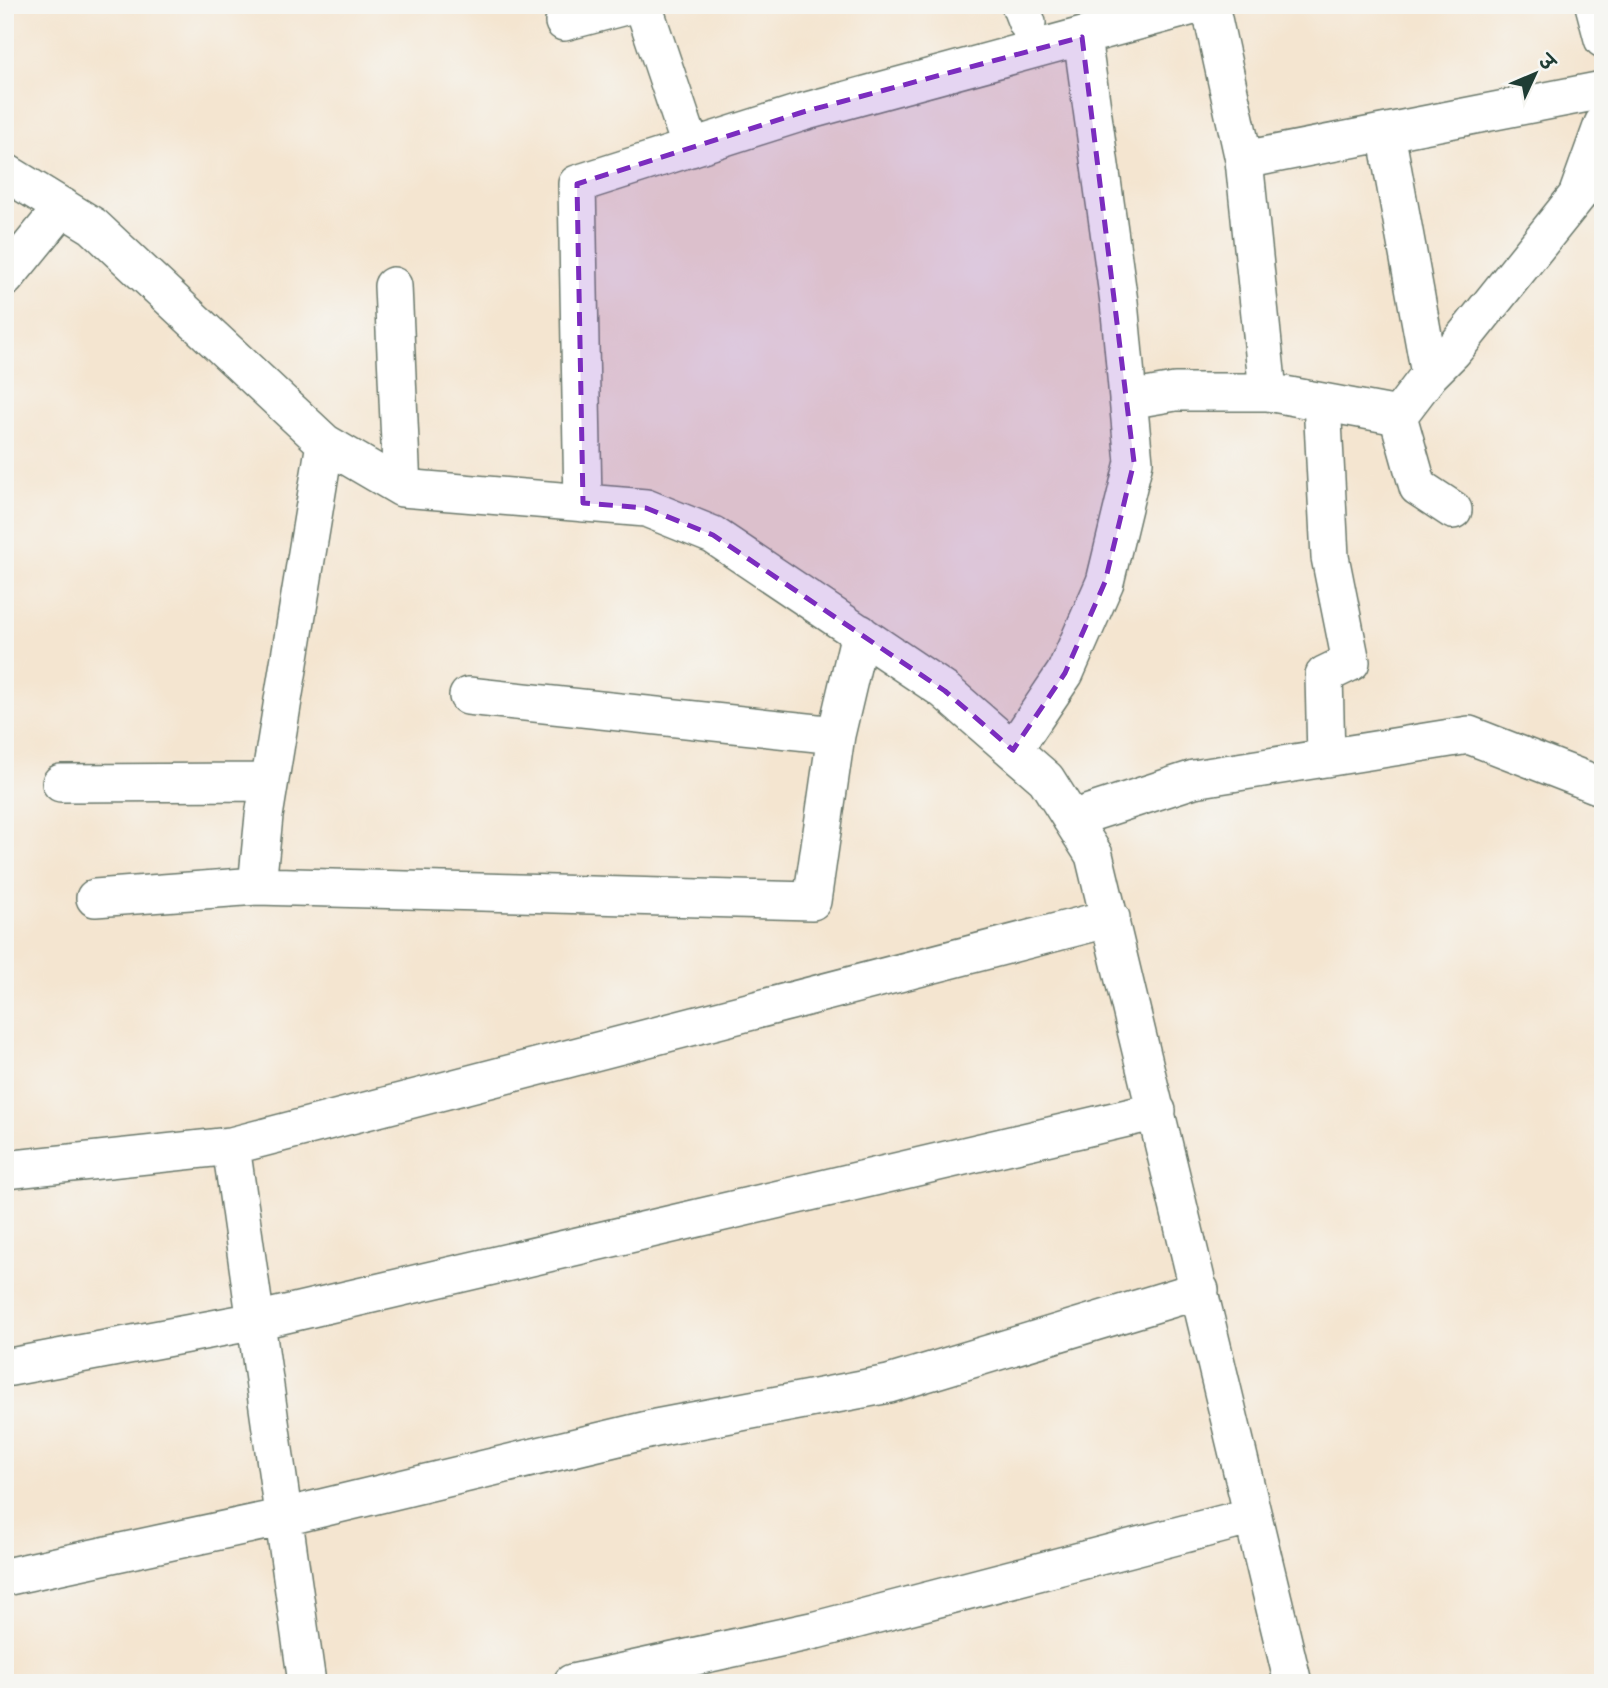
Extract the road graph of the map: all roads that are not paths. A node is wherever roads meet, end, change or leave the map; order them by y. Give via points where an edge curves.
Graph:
1 (629, 5) edge
2 (643, 5) edge
3 (1197, 5) edge
4 (1210, 5) edge
5 (1594, 5) edge
6 (564, 22) dead end
7 (1082, 37) junction
8 (1603, 39) edge
9 (1603, 90) edge
10 (1603, 124) edge
11 (1386, 133) junction
12 (691, 148) junction
13 (1244, 160) junction
14 (5, 172) edge
15 (63, 207) junction
16 (5, 278) edge
17 (393, 286) dead end
18 (1430, 374) junction
19 (1268, 392) junction
20 (1128, 400) junction
21 (1322, 402) junction
22 (1398, 416) junction
23 (326, 443) junction
24 (402, 488) junction
25 (583, 503) junction
26 (1453, 510) dead end
27 (860, 633) junction
28 (468, 696) dead end
29 (836, 735) junction
30 (1013, 750) junction
31 (1326, 758) junction
32 (269, 782) junction
33 (61, 783) dead end
34 (1603, 788) edge
35 (1071, 819) junction
36 (257, 886) junction
37 (96, 898) dead end
38 (1111, 918) junction
39 (1157, 1111) junction
40 (231, 1146) junction
41 (5, 1170) edge
42 (1200, 1290) junction
43 (256, 1321) junction
44 (5, 1368) edge
45 (1254, 1516) junction
46 (284, 1517) junction
47 (5, 1577) edge
48 (307, 1683) edge
49 (572, 1683) edge
50 (1293, 1683) edge

1 - 6 street
2 - 12 street
3 - 7 street
4 - 13 street
5 - 8 street
7 - 12 street
7 - 20 street
9 - 11 street
10 - 18 street via 1577,196
11 - 13 street
11 - 18 street
12 - 25 street via 577,184
13 - 19 street
14 - 15 street
15 - 16 street
15 - 23 street via 93,226
17 - 24 street
18 - 22 street
19 - 20 street via 1175,391
19 - 21 street
20 - 30 street via 1134,462 1105,582 1065,673
21 - 22 street
21 - 31 street via 1330,557 1351,662 1324,675
22 - 26 street via 1418,487
23 - 24 street
23 - 32 street
24 - 25 street
25 - 27 street via 646,508 713,535
27 - 29 street
27 - 30 street via 945,691
28 - 29 street
29 - 36 street via 812,901
30 - 35 street via 1046,779
31 - 34 street via 1469,735
31 - 35 street via 1194,779
32 - 33 street
32 - 36 street
35 - 38 street via 1094,855
36 - 37 street
38 - 39 street
38 - 40 street
39 - 42 street
39 - 43 street
40 - 41 street
40 - 43 street
42 - 45 street
42 - 46 street via 889,1384 656,1428
43 - 44 street
43 - 46 street
45 - 49 street via 816,1630
45 - 50 street
46 - 47 street
46 - 48 street

